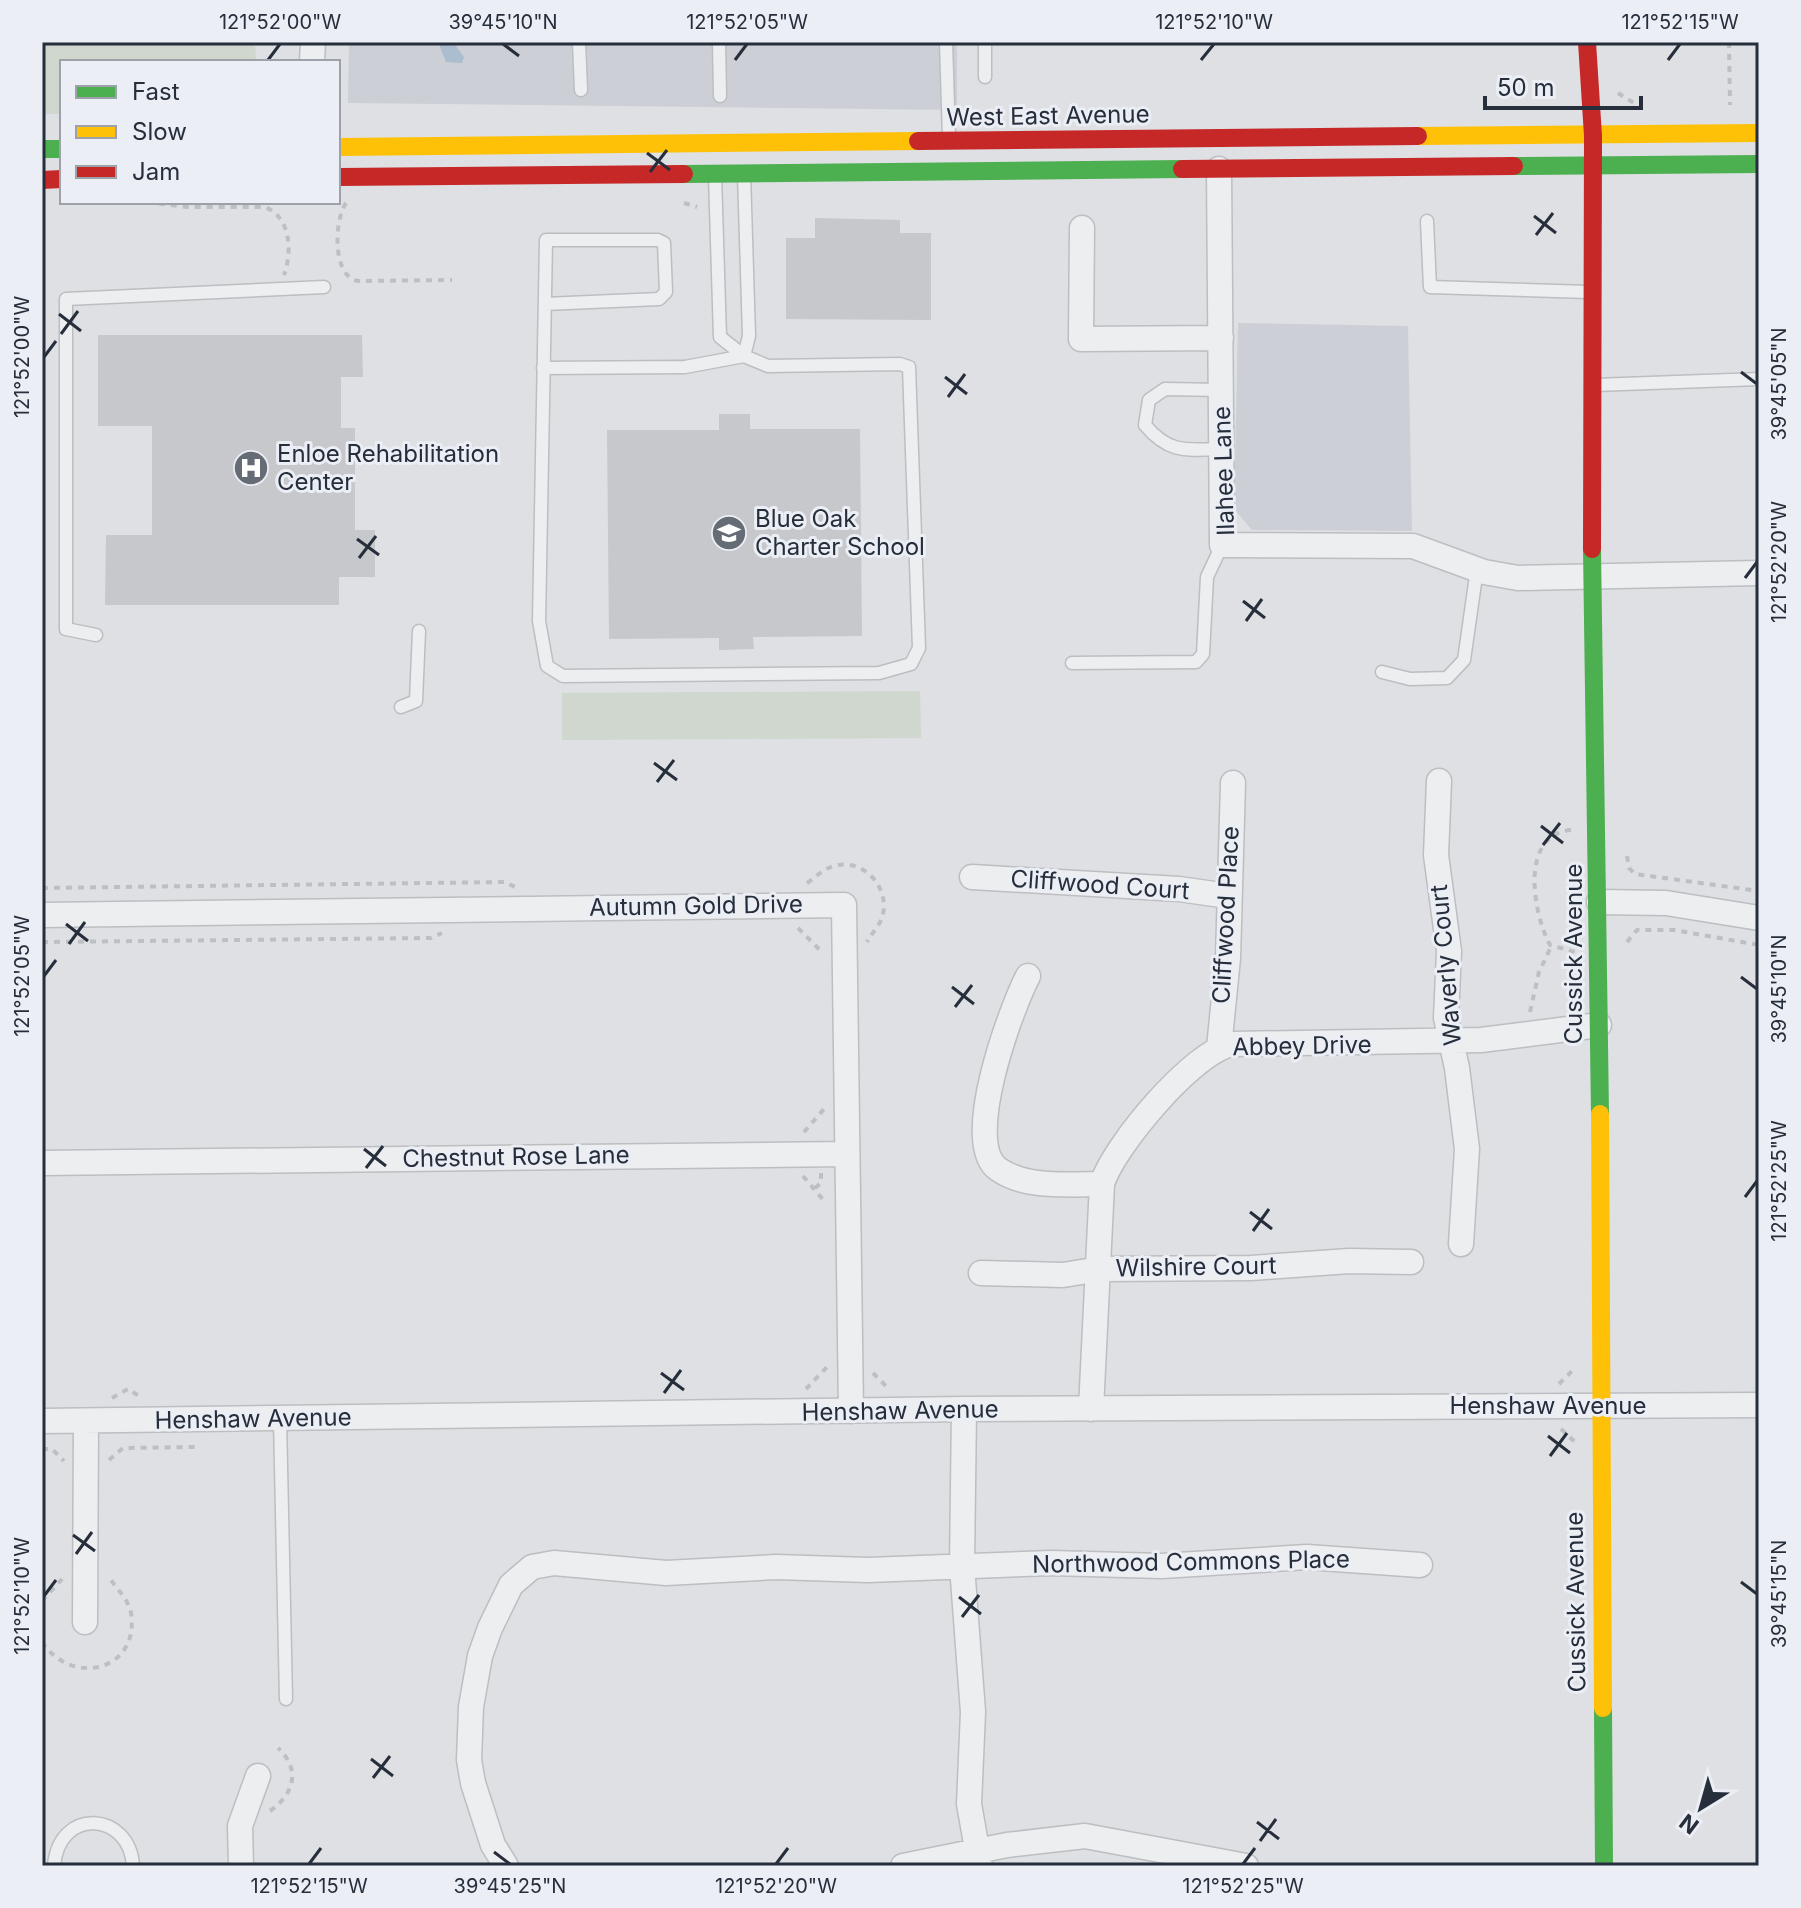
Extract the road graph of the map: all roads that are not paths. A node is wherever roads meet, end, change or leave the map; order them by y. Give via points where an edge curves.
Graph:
1 (579, 42) edge
2 (719, 42) edge
3 (946, 42) edge
4 (985, 42) edge
5 (1587, 42) edge
6 (985, 77) dead end
7 (581, 90) dead end
8 (720, 96) dead end
9 (1759, 133) edge
10 (1593, 136) junction
11 (949, 141) junction
12 (340, 147) edge
13 (728, 161) junction
14 (1759, 164) edge
15 (1593, 165) junction
16 (1219, 169) junction
17 (340, 177) edge
18 (1427, 221) dead end
19 (1082, 228) dead end
20 (324, 287) dead end
21 (1592, 292) junction
22 (545, 304) junction
23 (1221, 338) junction
24 (744, 356) junction
25 (543, 368) junction
26 (1759, 379) edge
27 (1592, 385) junction
28 (1221, 390) junction
29 (1222, 449) junction
30 (1222, 545) junction
31 (1477, 569) junction
32 (1759, 573) edge
33 (1592, 574) junction
34 (419, 631) dead end
35 (96, 635) dead end
36 (1072, 663) dead end
37 (1382, 672) dead end
38 (401, 707) dead end
39 (1439, 781) dead end
40 (1233, 783) dead end
41 (972, 877) dead end
42 (1228, 896) junction
43 (1599, 902) junction
44 (42, 915) edge
45 (1759, 918) edge
46 (1028, 976) dead end
47 (1599, 1025) junction
48 (1451, 1041) junction
49 (1219, 1048) junction
50 (846, 1154) junction
51 (42, 1163) edge
52 (1102, 1184) junction
53 (1461, 1244) dead end
54 (1411, 1262) dead end
55 (1100, 1269) junction
56 (981, 1273) dead end
57 (1759, 1405) edge
58 (1599, 1406) junction
59 (964, 1409) junction
60 (1091, 1409) junction
61 (851, 1411) junction
62 (280, 1419) junction
63 (42, 1421) edge
64 (86, 1421) junction
65 (1420, 1565) dead end
66 (962, 1566) junction
67 (85, 1622) dead end
68 (286, 1699) dead end
69 (258, 1776) dead end
70 (979, 1858) edge
71 (54, 1866) edge
72 (133, 1866) edge
73 (241, 1866) edge
74 (506, 1866) edge
75 (903, 1866) edge
76 (1246, 1866) edge
77 (1604, 1866) edge

1 - 7 lane
2 - 8 lane
3 - 11 lane
4 - 6 lane
5 - 10 main road, Cussick Avenue
9 - 10 main road, West East Avenue
10 - 11 main road, West East Avenue
10 - 15 main road, Cussick Avenue
11 - 13 main road, West East Avenue
12 - 13 main road, West East Avenue
13 - 16 main road, West East Avenue
13 - 17 main road, West East Avenue
13 - 24 lane via 749,336
13 - 24 lane via 720,337
14 - 15 main road, West East Avenue
15 - 16 main road, West East Avenue
15 - 21 main road, Cussick Avenue
16 - 23 street, Ilahee Lane
18 - 21 lane via 1430,287
19 - 23 street via 1081,339
20 - 35 lane via 66,299 66,629
21 - 27 main road, Cussick Avenue
22 - 22 lane via 546,240 664,243 666,292 659,299
22 - 25 lane
23 - 28 street, Ilahee Lane
24 - 25 lane via 685,367
24 - 25 lane via 768,366 909,367 919,648 911,664 879,673 563,676 547,666 539,621
26 - 27 lane
27 - 33 main road, Cussick Avenue
28 - 29 street, Ilahee Lane
28 - 29 lane via 1165,389 1149,400 1145,425 1158,441 1181,450
29 - 30 street, Ilahee Lane
30 - 31 street, Ilahee Lane via 1413,546
30 - 36 lane via 1207,577 1203,654 1196,662
31 - 33 street, Ilahee Lane via 1518,578
31 - 37 lane via 1464,660 1447,678 1410,679
32 - 33 street, Ilahee Lane
33 - 43 main road, Cussick Avenue
34 - 38 lane via 416,701
39 - 48 street, Waverly Court via 1436,855 1449,951 1446,1018
40 - 42 street, Cliffwood Place
41 - 42 street, Cliffwood Court
42 - 49 street, Cliffwood Place
43 - 45 street via 1666,903
43 - 47 main road, Cussick Avenue
44 - 50 street, Autumn Gold Drive via 844,905
46 - 52 street via 1003,1032 987,1154 997,1169 1018,1178
47 - 48 street, Abbey Drive
47 - 58 main road, Cussick Avenue
48 - 49 street, Abbey Drive
48 - 53 street, Waverly Court via 1467,1149
49 - 52 street, Abbey Drive via 1128,1137
50 - 51 street, Chestnut Rose Lane
50 - 61 street, Autumn Gold Drive
52 - 55 street, Abbey Drive
54 - 55 street, Wilshire Court
55 - 56 street, Wilshire Court via 1063,1275
55 - 60 street, Abbey Drive
57 - 58 street, Henshaw Avenue
58 - 60 street, Henshaw Avenue
58 - 77 main road, Cussick Avenue
59 - 60 street, Henshaw Avenue
59 - 61 street, Henshaw Avenue
59 - 66 street
61 - 62 street, Henshaw Avenue
62 - 64 street, Henshaw Avenue
62 - 68 lane
63 - 64 street, Henshaw Avenue
64 - 67 street
65 - 66 street, Northwood Commons Place via 1307,1557 1162,1566
66 - 70 street via 972,1690 969,1804
66 - 74 street, Northwood Commons Place via 666,1573 554,1563 523,1571 506,1592 480,1656 469,1747 473,1783
69 - 73 street via 240,1826
70 - 75 street
70 - 76 street via 1068,1837 1102,1837
71 - 72 lane via 62,1835 71,1828 96,1825 123,1835

